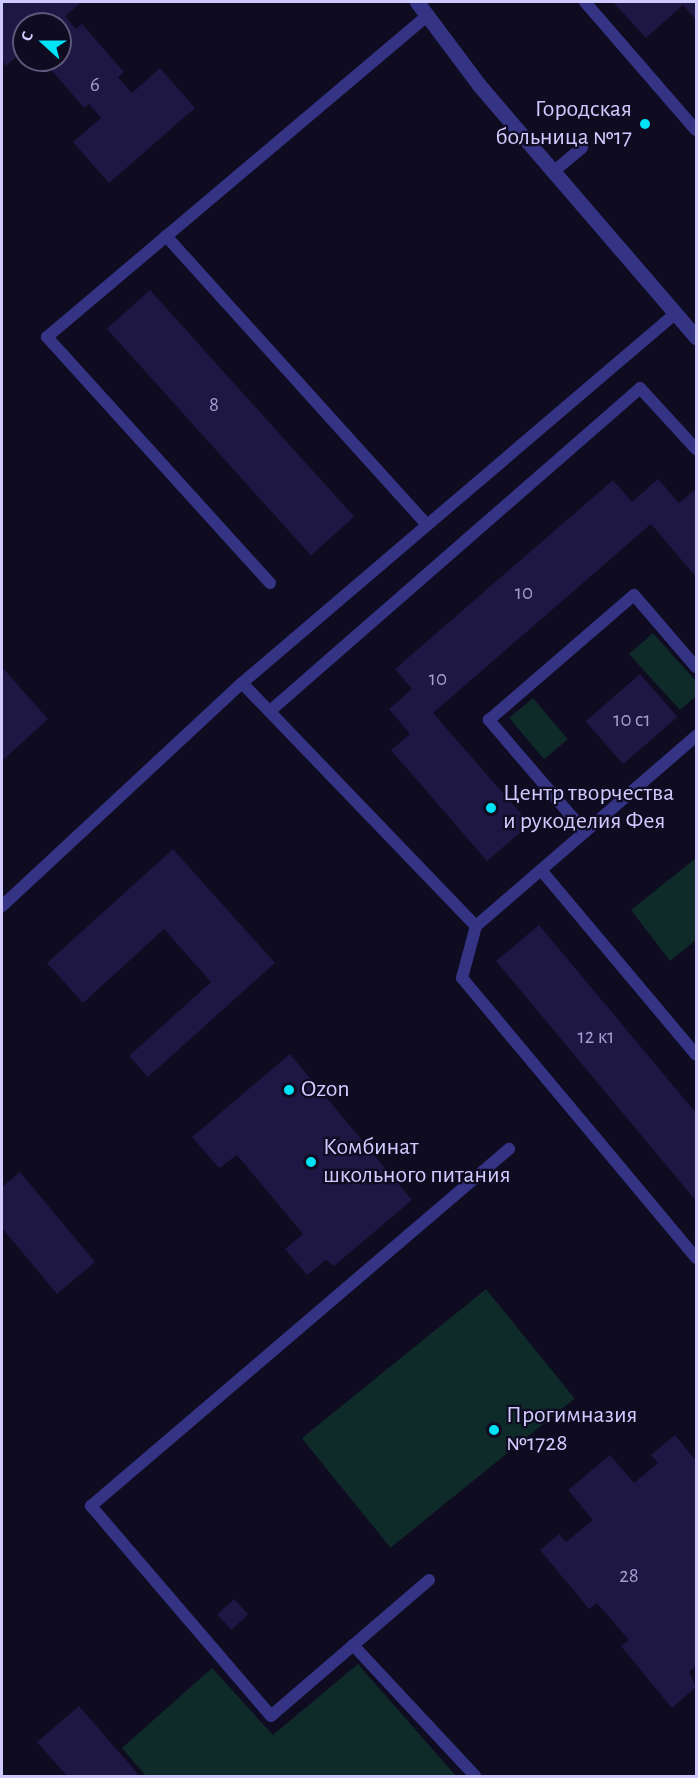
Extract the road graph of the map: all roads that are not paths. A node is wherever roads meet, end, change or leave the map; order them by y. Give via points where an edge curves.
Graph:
1 (417, 2) edge
2 (585, 2) edge
3 (426, 17) junction
4 (696, 130) edge
5 (582, 148) dead end
6 (553, 172) junction
7 (166, 236) junction
8 (676, 313) junction
9 (696, 334) edge
10 (696, 449) edge
11 (424, 523) junction
12 (270, 583) dead end
13 (696, 667) edge
14 (242, 683) junction
15 (270, 711) junction
16 (696, 736) edge
17 (585, 832) junction
18 (541, 870) junction
19 (2, 906) edge
20 (476, 926) junction
21 (696, 1055) edge
22 (509, 1149) dead end
23 (696, 1258) edge
24 (429, 1580) dead end
25 (353, 1645) junction
26 (475, 1776) edge

1 - 3 street
2 - 4 lane
3 - 6 street
3 - 7 lane
5 - 6 lane
6 - 8 street
7 - 11 lane
7 - 12 lane via 46,337
8 - 9 street
8 - 11 lane
10 - 15 lane via 640,388
11 - 14 lane
13 - 17 lane via 634,595 489,720
14 - 15 lane
14 - 19 lane
15 - 20 lane
16 - 17 lane
17 - 18 lane
18 - 20 lane
18 - 21 lane
20 - 23 lane via 462,978
22 - 25 lane via 91,1506 271,1716
24 - 25 lane
25 - 26 lane

